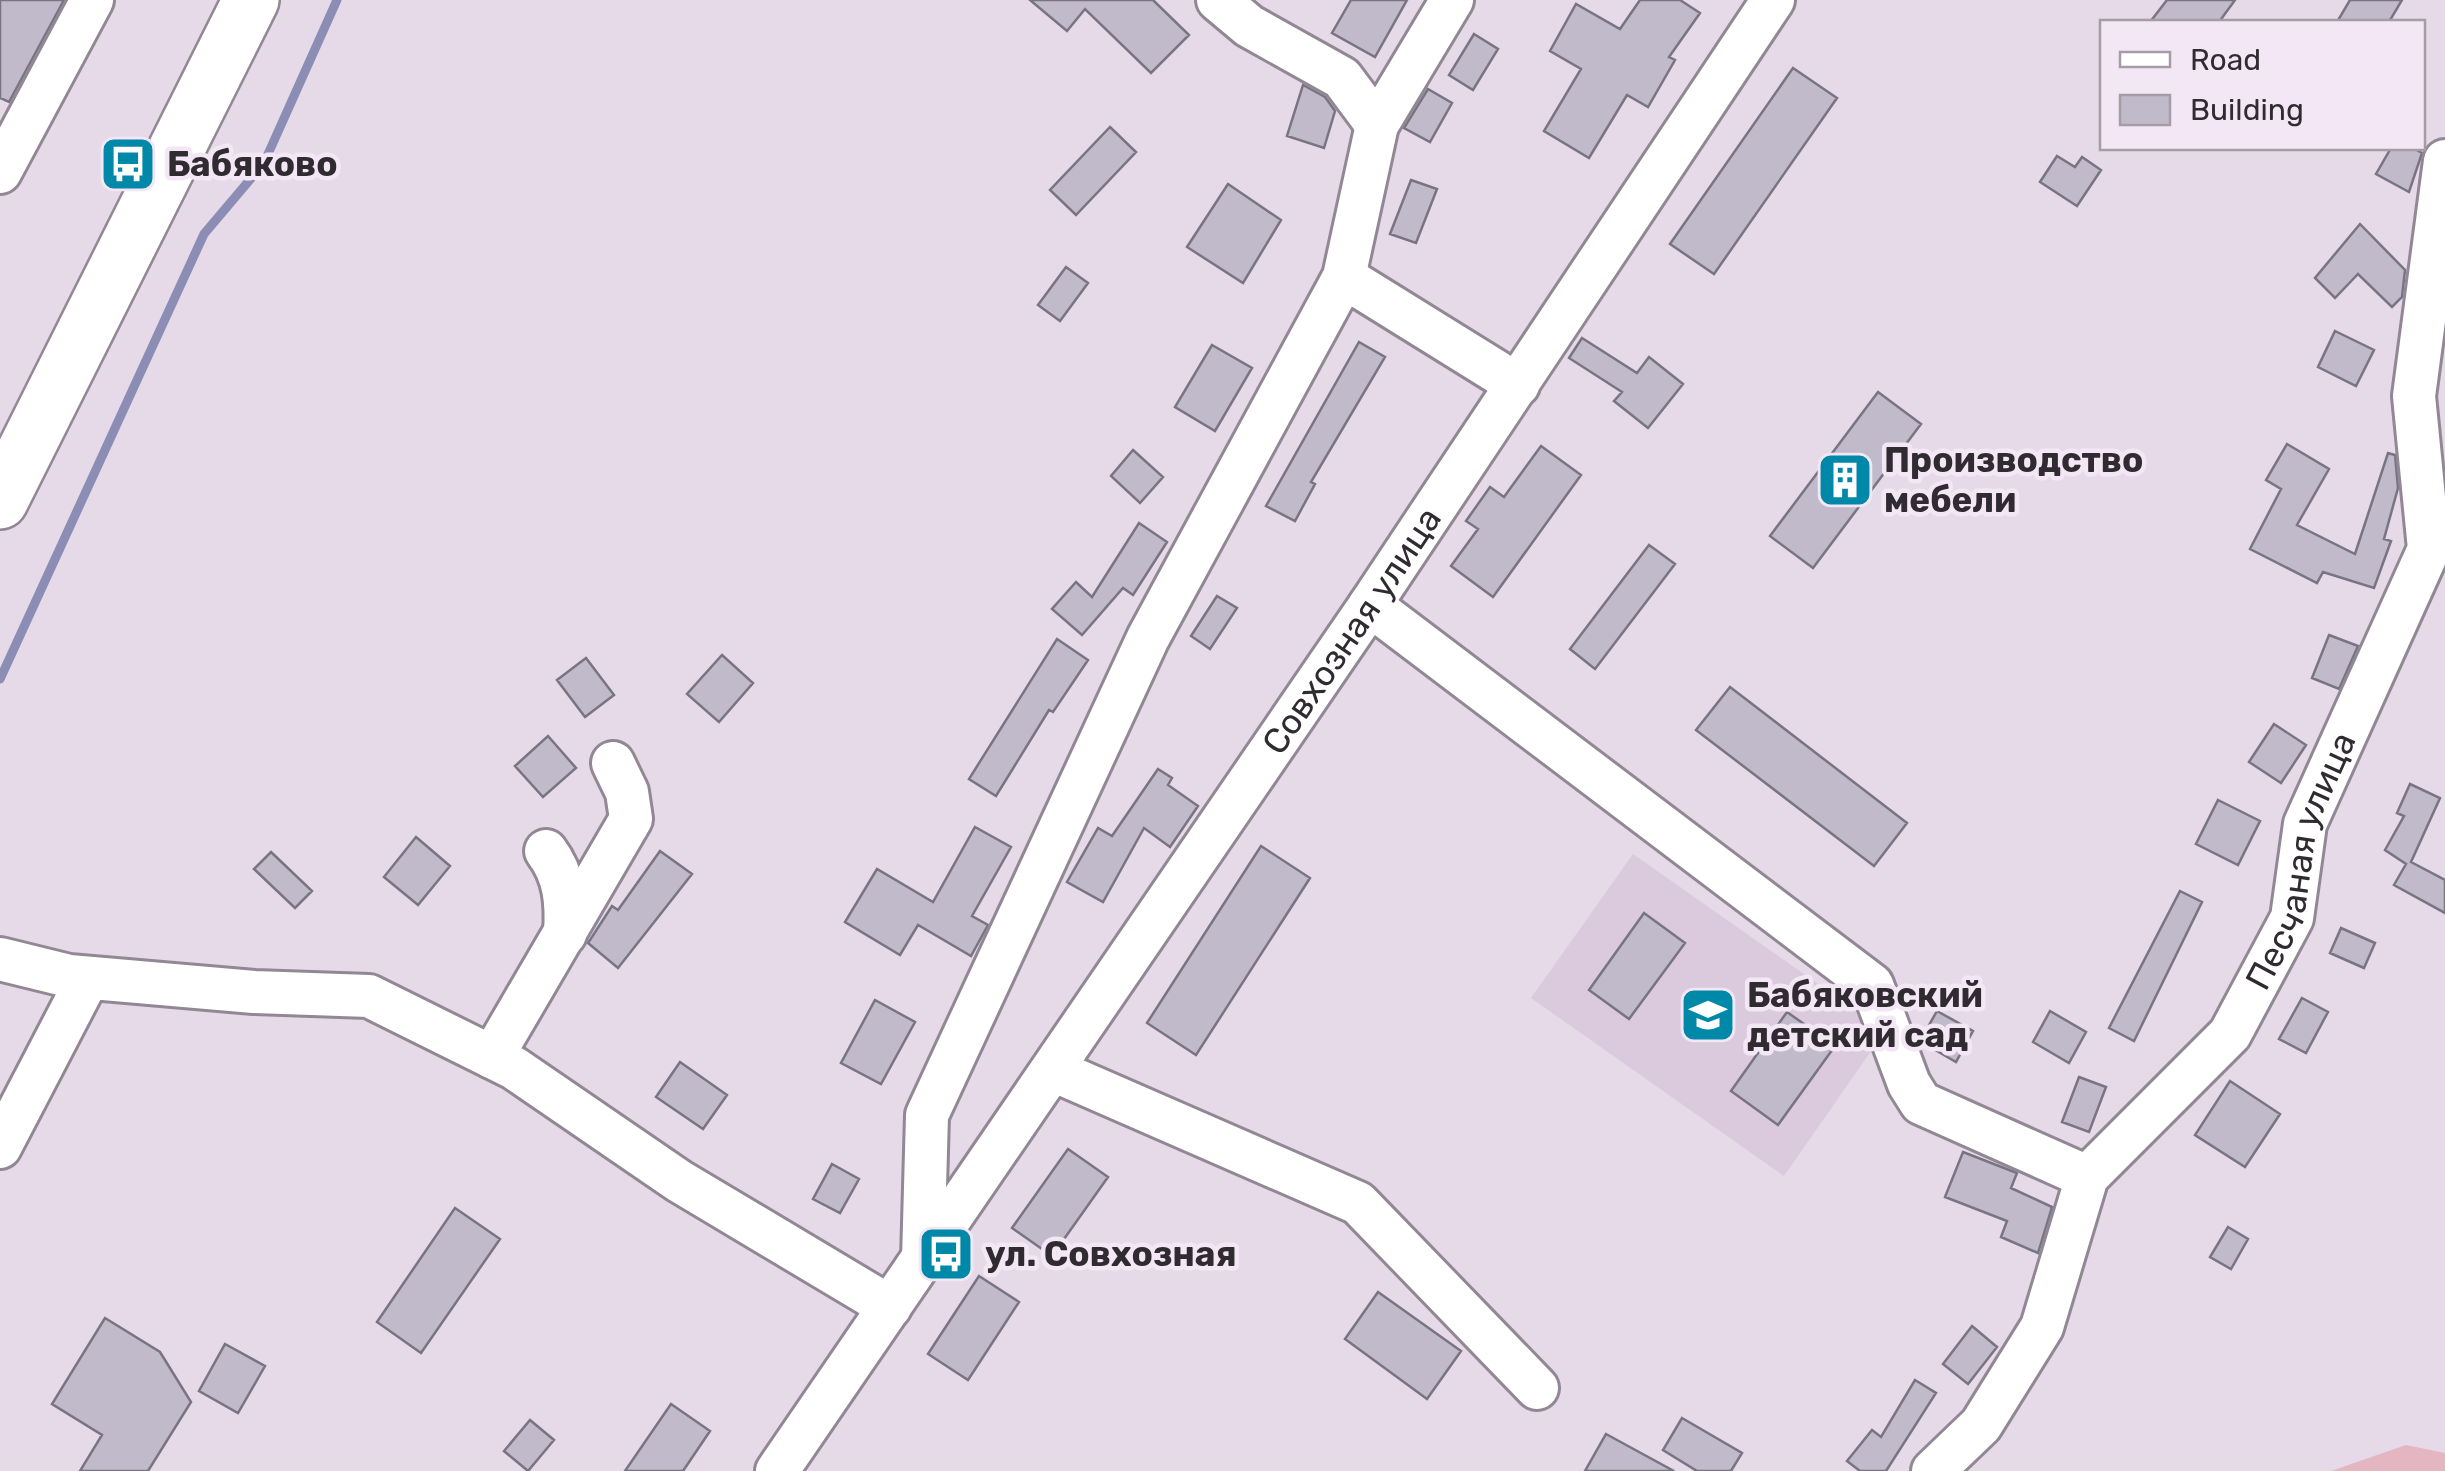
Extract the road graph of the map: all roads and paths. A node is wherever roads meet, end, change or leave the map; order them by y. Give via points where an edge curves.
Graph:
1 (92, 0) edge
2 (252, 0) edge
3 (1218, 0) edge
4 (1452, 0) edge
5 (1773, 0) edge
6 (1377, 126) junction
7 (2445, 161) edge
8 (0, 172) edge
9 (1344, 277) junction
10 (1518, 385) junction
11 (0, 502) edge
12 (1370, 605) junction
13 (613, 763) dead end
14 (546, 851) dead end
15 (565, 934) junction
16 (0, 959) edge
17 (88, 978) junction
18 (492, 1057) junction
19 (1052, 1070) junction
20 (0, 1147) edge
21 (2086, 1177) junction
22 (922, 1260) junction
23 (890, 1307) junction
24 (1537, 1388) dead end
25 (777, 1471) edge
26 (1933, 1471) edge

1 - 8 street
2 - 11 highway
3 - 6 street via 1249,26 1342,78
4 - 6 street
5 - 10 street, Совхозная улица
6 - 9 street
7 - 21 street, Песчаная улица via 2414,396 2430,549 2304,824 2292,918 2230,1034
9 - 10 street
9 - 22 street via 1148,638 926,1116
10 - 12 street, Совхозная улица
12 - 19 street, Совхозная улица
12 - 21 street via 1872,985 1921,1102
13 - 15 street via 630,819
14 - 15 street via 567,900
15 - 18 street
16 - 17 street
17 - 18 street via 368,996
17 - 20 street
18 - 23 street via 679,1181
19 - 22 street, Совхозная улица
19 - 24 street via 1358,1204
21 - 26 street, Песчаная улица via 2042,1327 1981,1425
22 - 23 street, Совхозная улица
23 - 25 street, Совхозная улица

